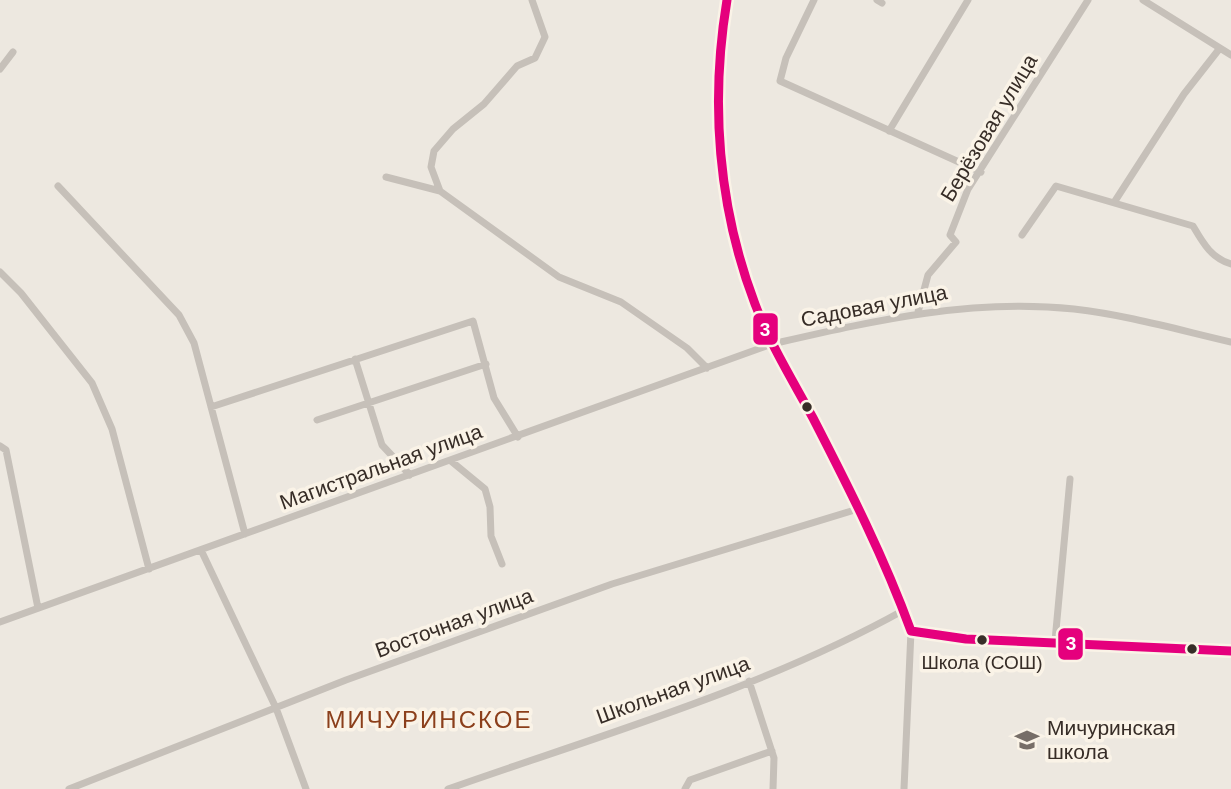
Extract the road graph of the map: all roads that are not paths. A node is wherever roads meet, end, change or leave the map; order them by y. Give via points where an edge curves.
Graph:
1 (532, 0) edge
2 (727, 0) edge
3 (814, 0) edge
4 (968, 0) edge
5 (1088, 0) edge
6 (1143, 0) edge
7 (1220, 48) junction
8 (13, 52) dead end
9 (1231, 55) edge
10 (0, 69) edge
11 (889, 131) junction
12 (981, 172) junction
13 (386, 177) dead end
14 (58, 186) dead end
15 (440, 191) junction
16 (1115, 201) junction
17 (1023, 235) dead end
18 (1231, 264) edge
19 (0, 272) edge
20 (918, 312) junction
21 (1231, 342) edge
22 (772, 344) junction
23 (355, 359) junction
24 (486, 364) junction
25 (707, 368) junction
26 (369, 402) junction
27 (211, 407) junction
28 (317, 420) dead end
29 (518, 437) junction
30 (0, 446) edge
31 (451, 461) junction
32 (410, 475) junction
33 (1070, 479) dead end
34 (858, 509) junction
35 (246, 534) junction
36 (201, 550) junction
37 (502, 564) dead end
38 (149, 569) junction
39 (37, 608) junction
40 (904, 610) junction
41 (0, 622) edge
42 (911, 631) junction
43 (1055, 640) junction
44 (1231, 651) edge
45 (749, 681) junction
46 (276, 708) junction
47 (772, 751) junction
48 (69, 789) edge
49 (306, 789) edge
50 (448, 789) edge
51 (685, 789) edge
52 (773, 789) edge
53 (904, 789) edge

1 - 15 street via 545,37 535,58 517,66 434,151 431,167
2 - 22 street via 717,81 727,197 744,271
3 - 11 street via 780,81
4 - 11 street
5 - 12 street, Берёзовая улица
6 - 7 street
7 - 9 street
7 - 16 street via 1184,94
8 - 10 street
11 - 12 street
12 - 20 street, Берёзовая улица via 968,188 952,224 950,235 956,242 928,275
13 - 15 street
14 - 27 street via 179,315 194,343
15 - 25 street via 559,278 621,302 687,348
16 - 17 street via 1056,186
16 - 18 street via 1194,226 1218,260
19 - 38 street via 92,383 112,429
20 - 21 street, Садовая улица via 997,306 1073,309
20 - 22 street, Садовая улица
22 - 25 street, Магистральная улица
22 - 34 street
23 - 24 street via 473,321
23 - 26 street
23 - 27 street
24 - 26 street
24 - 29 street via 494,398
25 - 29 street, Магистральная улица
26 - 28 street
26 - 32 street via 382,445
27 - 35 street
29 - 31 street, Магистральная улица
30 - 39 street via 6,450
31 - 32 street, Магистральная улица
31 - 37 street via 485,489 491,536
32 - 35 street, Магистральная улица
33 - 43 street
34 - 40 street
34 - 46 street, Восточная улица via 612,584
35 - 36 street, Магистральная улица
36 - 38 street, Магистральная улица
36 - 46 street
38 - 39 street, Магистральная улица
39 - 41 street, Магистральная улица
40 - 42 street
40 - 45 street, Школьная улица via 863,633
42 - 43 street via 966,639
42 - 53 street
43 - 44 street
45 - 47 street
45 - 50 street, Школьная улица
46 - 48 street, Восточная улица
46 - 49 street
47 - 51 street via 690,780
47 - 52 street

